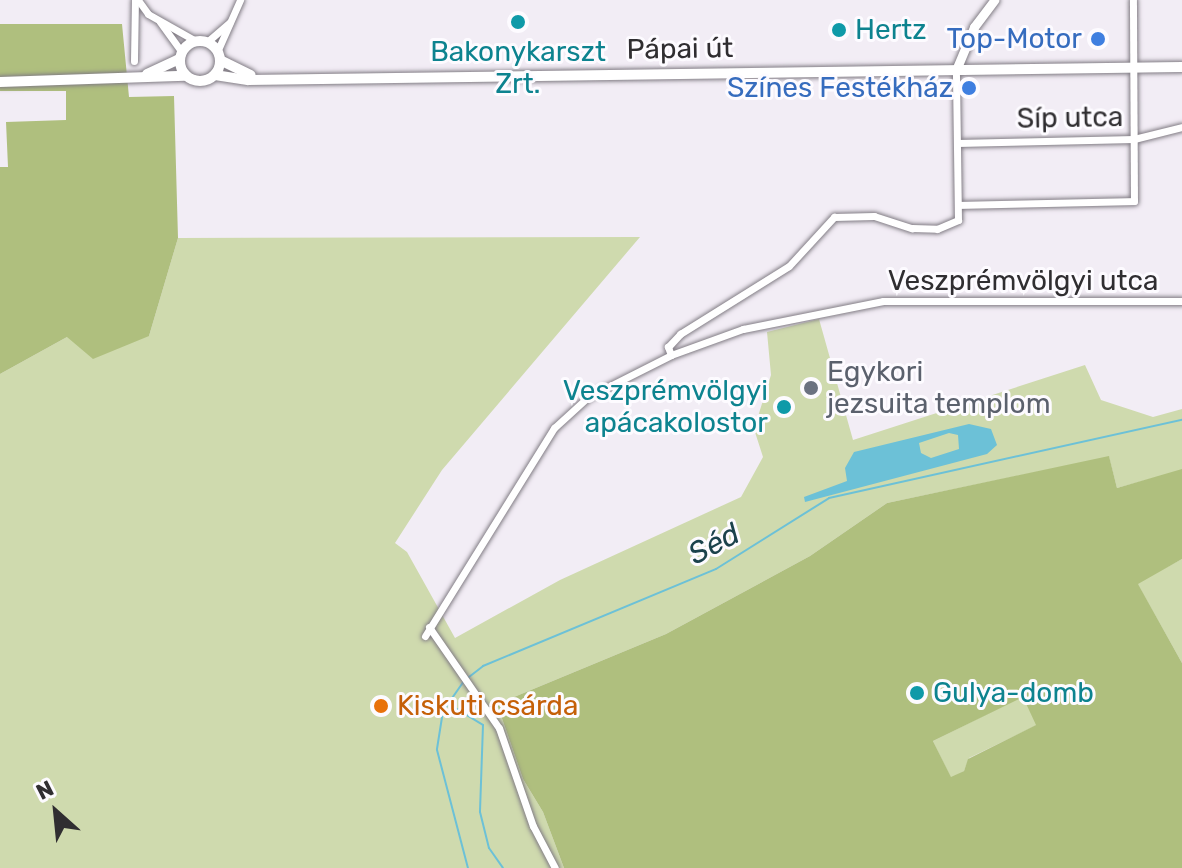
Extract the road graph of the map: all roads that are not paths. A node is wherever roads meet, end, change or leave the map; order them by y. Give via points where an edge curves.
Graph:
1 (137, 0) edge
2 (240, 0) edge
3 (994, 0) edge
4 (1133, 0) edge
5 (234, 18) junction
6 (159, 20) junction
7 (201, 42) junction
8 (180, 55) junction
9 (219, 56) junction
10 (134, 61) dead end
11 (1182, 67) edge
12 (1133, 68) junction
13 (956, 70) junction
14 (215, 75) junction
15 (185, 76) junction
16 (261, 79) junction
17 (130, 80) junction
18 (0, 82) edge
19 (1182, 127) edge
20 (1134, 139) junction
21 (957, 143) junction
22 (959, 205) junction
23 (1182, 301) edge
24 (671, 355) junction
25 (429, 627) junction
26 (425, 636) dead end
27 (555, 868) edge

1 - 6 street
1 - 10 street
2 - 5 street
3 - 13 street via 974,27
4 - 12 street
5 - 7 street
5 - 9 street
6 - 7 street
6 - 8 street
7 - 8 main road
7 - 9 main road
8 - 15 main road
8 - 17 main road
9 - 14 main road
9 - 16 main road, Pápai út
11 - 12 main road, Pápai út
12 - 13 main road, Pápai út
12 - 20 street
13 - 16 main road, Pápai út
13 - 21 street
14 - 15 main road via 201,82
14 - 16 main road, Pápai út
15 - 17 main road
17 - 18 main road
19 - 20 street, Síp utca
20 - 21 street, Síp utca
20 - 22 street via 1134,201
21 - 22 street
22 - 24 street via 958,220 937,229 912,228 874,216 834,217 789,266 680,334 668,347
23 - 24 street, Veszprémvölgyi utca via 883,301 743,329
24 - 25 street, Veszprémvölgyi utca via 588,397 554,428
25 - 26 street, Veszprémvölgyi utca
25 - 27 street via 499,728 533,826

